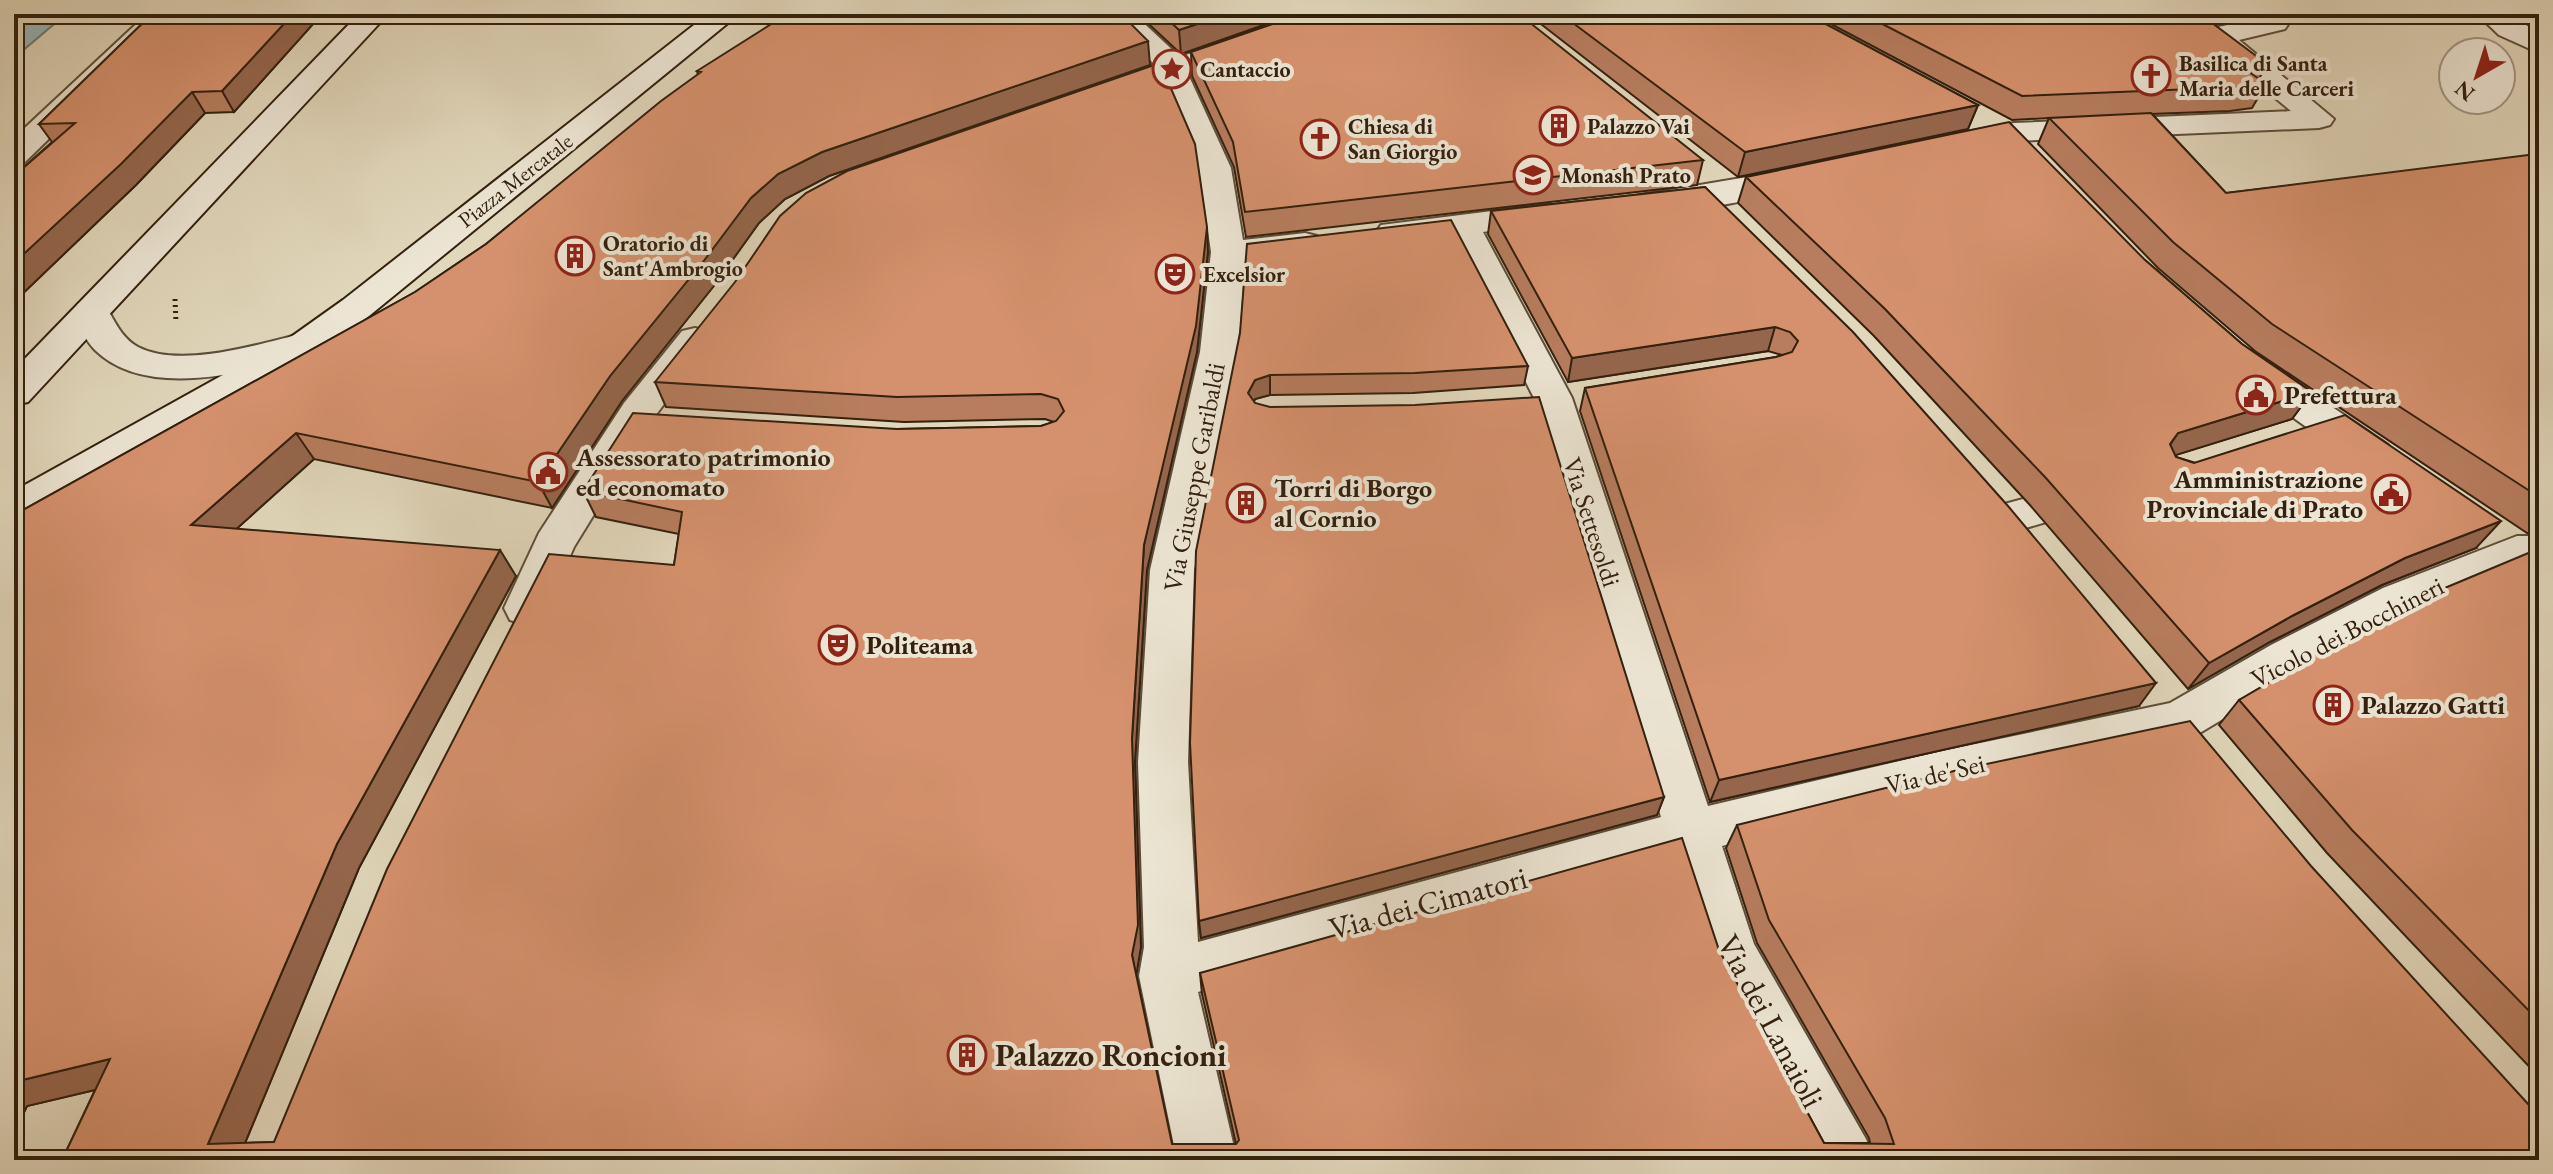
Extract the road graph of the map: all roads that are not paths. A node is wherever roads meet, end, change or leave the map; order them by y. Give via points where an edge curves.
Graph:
1 (163, 14) edge
2 (374, 14) edge
3 (725, 14) edge
4 (1118, 14) edge
5 (1255, 14) edge
6 (1331, 14) edge
7 (2146, 14) edge
8 (2491, 14) edge
9 (2275, 23) dead end
10 (1283, 32) junction
11 (2217, 36) junction
12 (2539, 44) edge
13 (1172, 69) junction
14 (1066, 106) edge
15 (1965, 111) edge
16 (2006, 133) junction
17 (1934, 148) edge
18 (14, 155) edge
19 (2037, 165) edge
20 (1832, 171) edge
21 (1620, 206) edge
22 (1576, 211) edge
23 (1462, 224) junction
24 (1228, 252) junction
25 (719, 308) edge
26 (91, 312) junction
27 (304, 345) junction
28 (2228, 352) edge
29 (14, 393) edge
30 (1574, 396) junction
31 (1507, 402) edge
32 (632, 421) junction
33 (680, 424) edge
34 (2329, 424) junction
35 (2287, 438) edge
36 (2402, 474) edge
37 (1981, 483) edge
38 (14, 510) edge
39 (2030, 526) dead end
40 (2521, 551) edge
41 (505, 647) edge
42 (2181, 720) joint
43 (1690, 832) junction
44 (1167, 976) junction
45 (1207, 1160) edge
46 (1845, 1160) edge

1 - 18 street
2 - 26 street
3 - 27 street, Piazza Mercatale
4 - 13 street, Via Giuseppe Garibaldi via 1166,57
5 - 10 street
6 - 10 street
7 - 11 street
8 - 12 street
9 - 11 street
10 - 13 street
11 - 16 street via 2319,119
13 - 14 street
13 - 24 street, Via Giuseppe Garibaldi via 1215,168
15 - 16 street
16 - 17 street
16 - 19 street
20 - 21 street via 1721,197
22 - 23 street
23 - 24 street
23 - 30 street, Via Settesoldi
24 - 44 street, Via Giuseppe Garibaldi via 1219,352 1172,570 1168,617 1163,762 1171,947
25 - 32 street
26 - 27 street, Piazza Mercatale via 107,341 126,354 175,367 226,364
26 - 29 street
27 - 38 street, Piazza Mercatale
28 - 34 street
30 - 31 street
30 - 43 street, Via Settesoldi
32 - 33 street
32 - 41 street via 554,544
34 - 35 street
34 - 36 street
37 - 39 street
40 - 42 street, Vicolo dei Bocchineri via 2399,600
42 - 43 street, Via de' Sei
43 - 44 street, Via dei Cimatori
43 - 46 street, Via dei Lanaioli via 1730,953
44 - 45 street, Via Giuseppe Garibaldi

